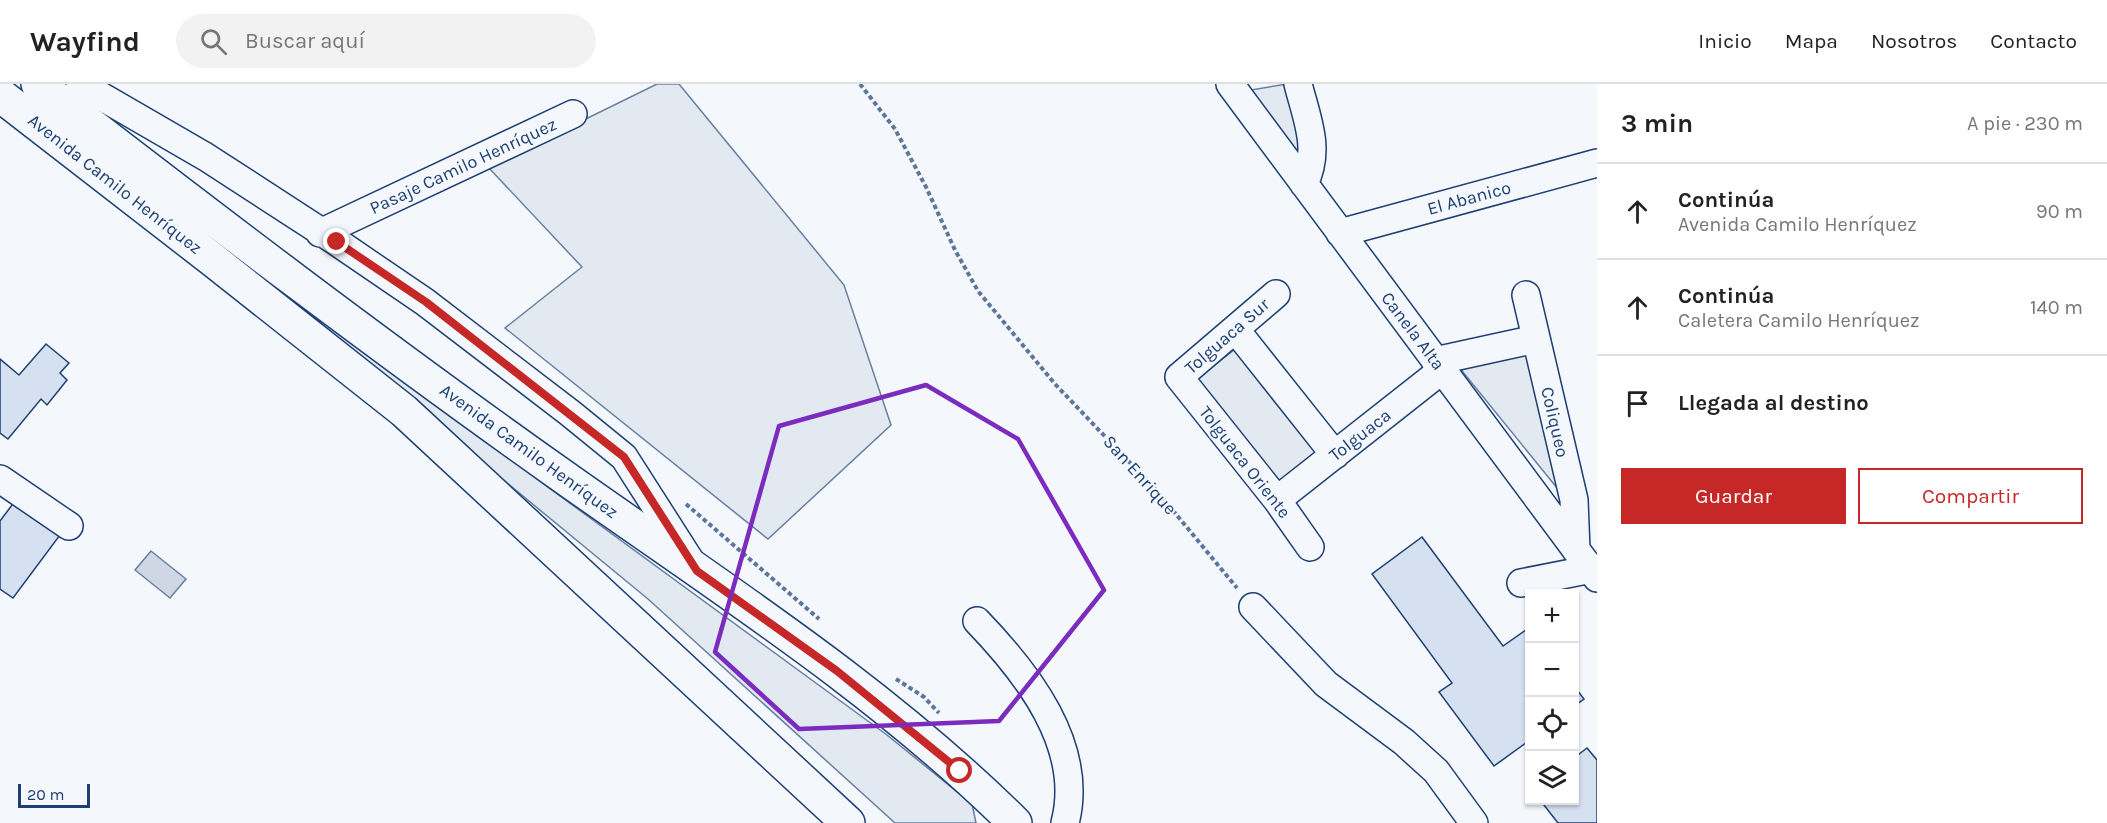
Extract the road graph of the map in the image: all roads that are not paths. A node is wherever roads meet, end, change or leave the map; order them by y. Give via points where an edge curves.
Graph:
1 (38, 84) edge
2 (80, 84) edge
3 (1232, 84) edge
4 (1298, 84) edge
5 (0, 95) edge
6 (573, 114) dead end
7 (1597, 163) edge
8 (1304, 184) junction
9 (320, 233) junction
10 (1340, 233) junction
11 (1275, 294) dead end
12 (1526, 295) dead end
13 (1235, 329) junction
14 (1536, 339) junction
15 (1439, 365) junction
16 (1179, 377) joint
17 (1335, 455) junction
18 (0, 479) edge
19 (1277, 500) junction
20 (69, 526) dead end
21 (1310, 547) dead end
22 (1590, 567) edge
23 (697, 571) junction
24 (1521, 583) dead end
25 (1253, 607) road end
26 (976, 621) dead end
27 (1006, 818) edge
28 (848, 823) edge
29 (1065, 823) edge
30 (1473, 823) edge

1 - 23 main road, Avenida Camilo Henríquez via 544,464
2 - 9 street via 206,158
3 - 8 street, Canela Alta
4 - 8 street via 1313,147
5 - 28 main road, Avenida Camilo Henríquez via 404,411
6 - 9 street, Pasaje Camilo Henríquez
7 - 10 street, El Abanico
8 - 10 street, Canela Alta
9 - 23 street via 426,302 624,457
10 - 15 street, Canela Alta
11 - 13 street, Tolguaca Sur
12 - 14 street, Coliqueo
13 - 16 street, Tolguaca Sur
13 - 17 street
14 - 15 street
14 - 22 street, Coliqueo
15 - 17 street, Tolguaca
15 - 22 street, Canela Alta
16 - 19 street, Tolguaca Oriente
17 - 19 street, Tolguaca
18 - 20 street
19 - 21 street, Tolguaca Oriente
22 - 24 street
23 - 27 main road, Avenida Camilo Henríquez via 837,671 960,771
25 - 30 street via 1326,684 1436,771
26 - 29 street via 1023,674 1058,736 1069,779

